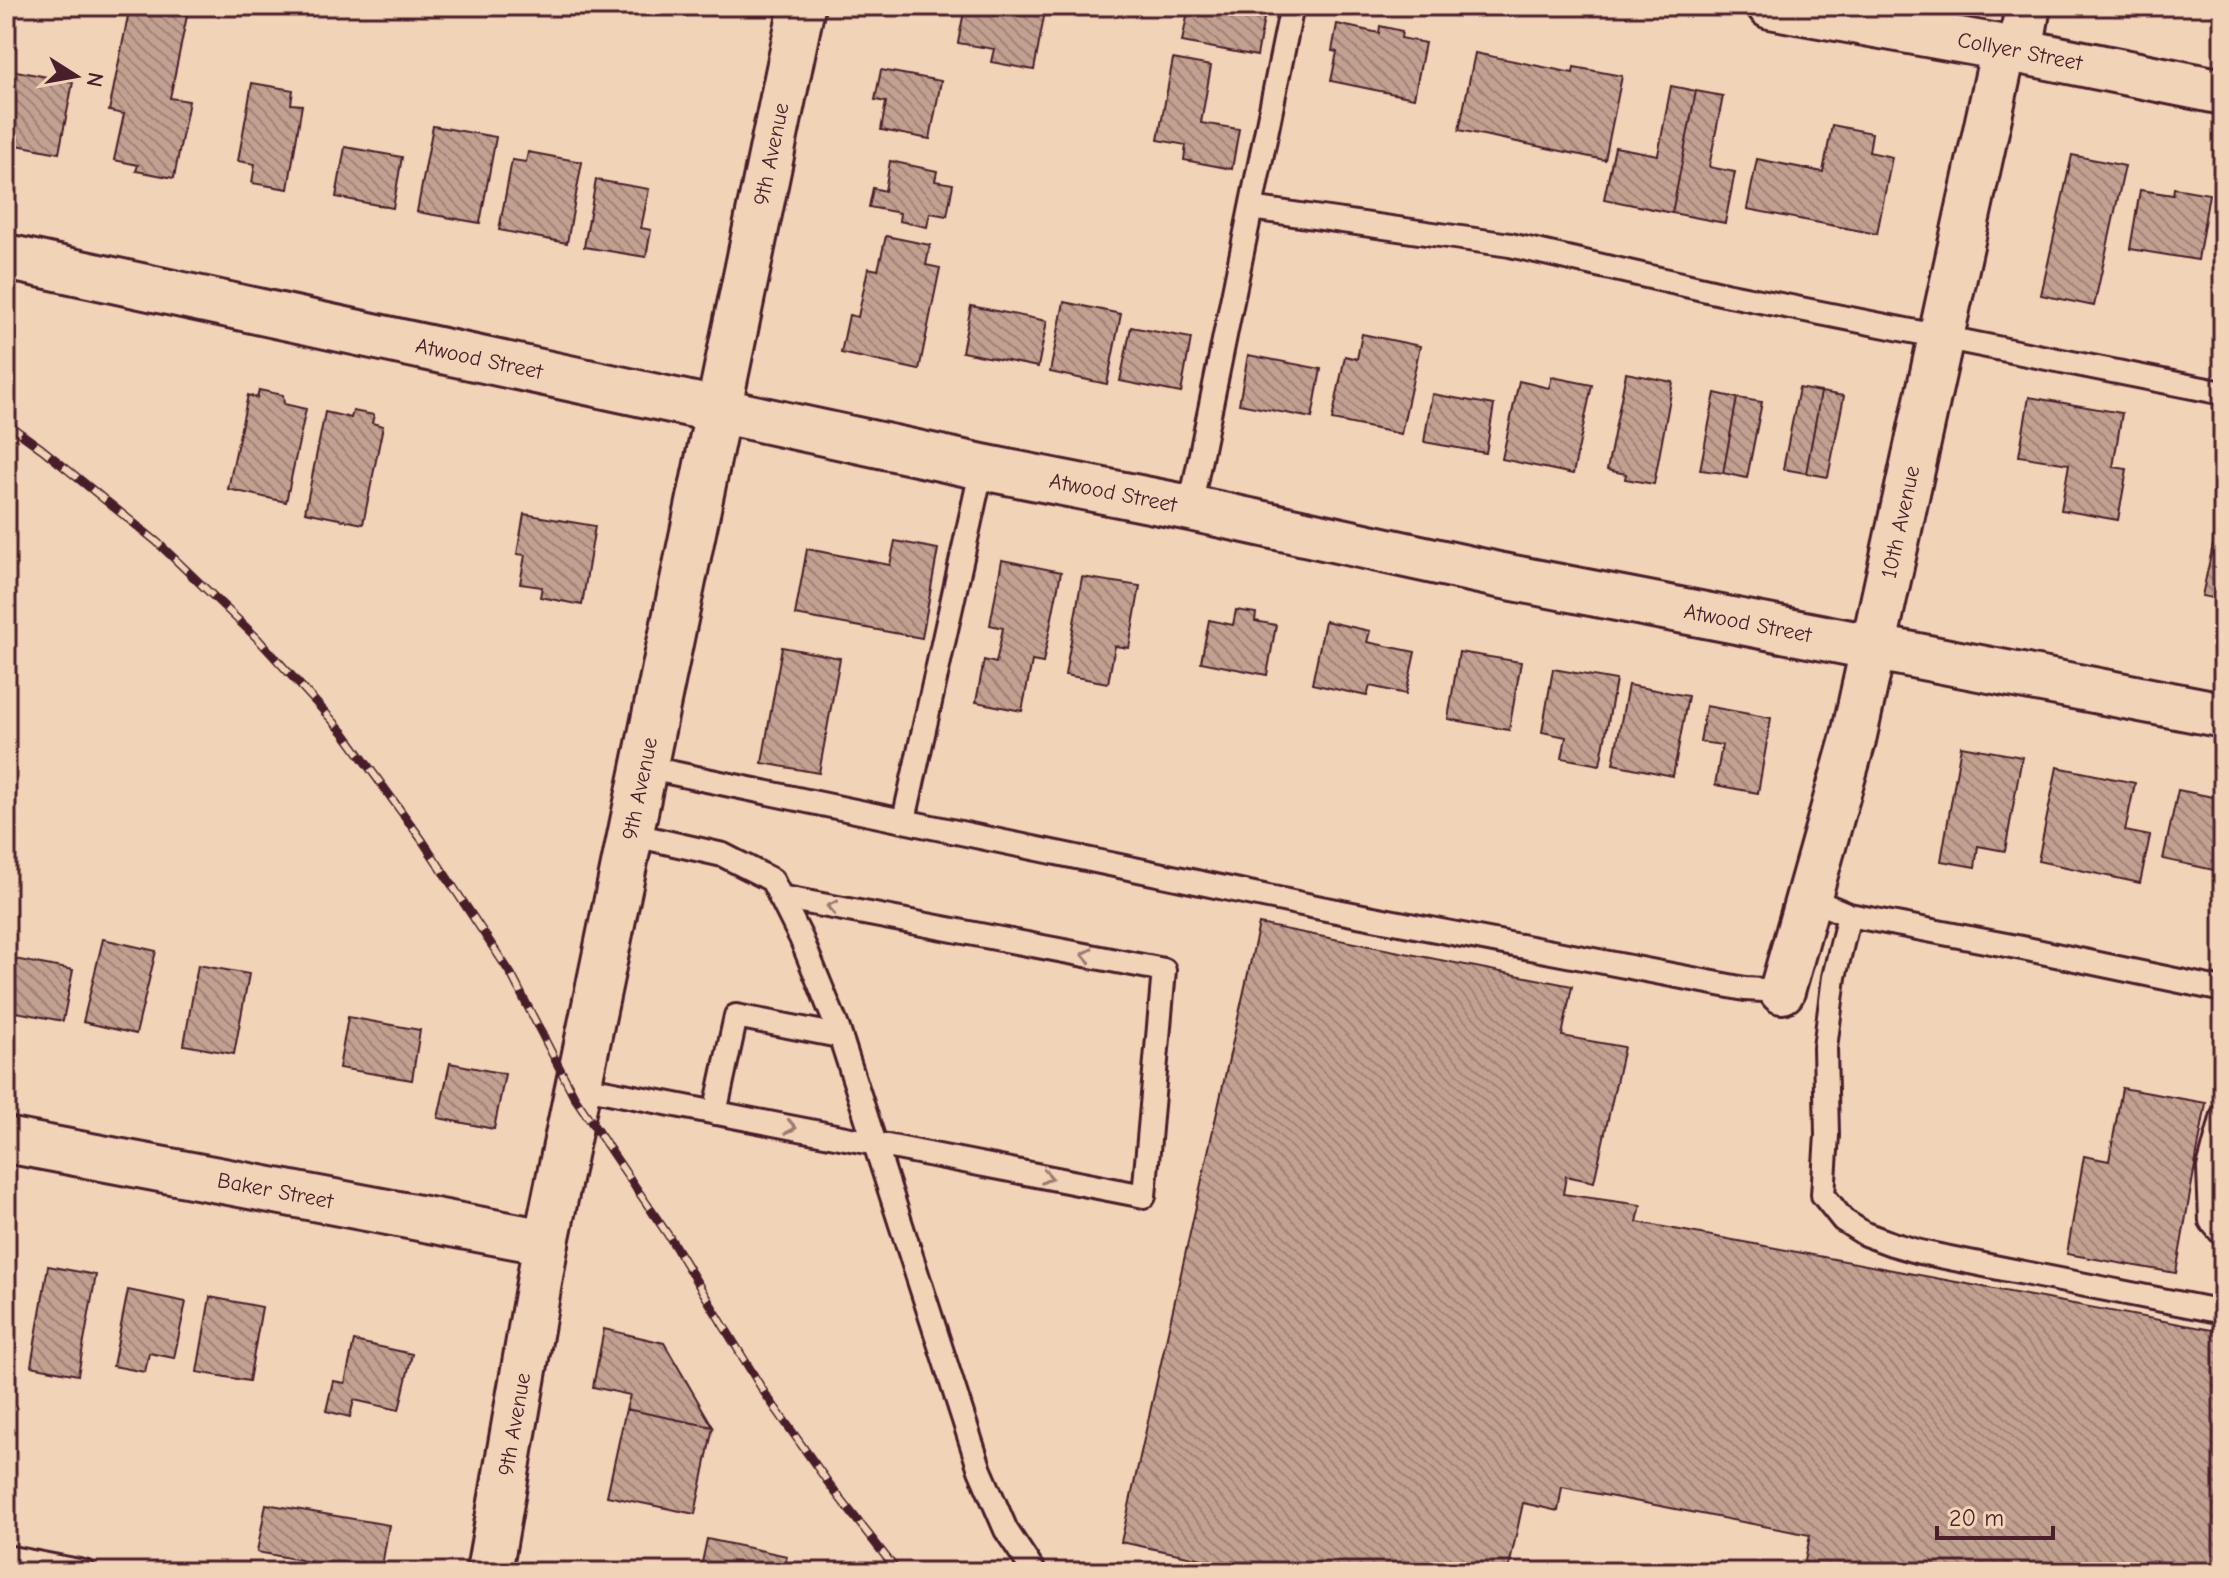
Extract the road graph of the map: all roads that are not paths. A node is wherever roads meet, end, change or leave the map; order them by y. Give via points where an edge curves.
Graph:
1 (1292, 6) edge
2 (1770, 6) edge
3 (2028, 6) edge
4 (794, 8) edge
5 (2012, 49) junction
6 (2223, 92) edge
7 (1251, 208) junction
8 (6, 257) edge
9 (1941, 338) junction
10 (2223, 393) edge
11 (717, 410) junction
12 (982, 467) junction
13 (1190, 508) junction
14 (1874, 646) junction
15 (2223, 715) edge
16 (644, 767) junction
17 (904, 820) junction
18 (630, 834) junction
19 (780, 897) junction
20 (1808, 898) junction
21 (1849, 915) junction
22 (2223, 990) edge
23 (1782, 991) joint
24 (839, 1036) junction
25 (578, 1086) junction
26 (715, 1113) junction
27 (2223, 1115) edge
28 (6, 1140) edge
29 (875, 1143) junction
30 (2223, 1235) edge
31 (546, 1242) junction
32 (2223, 1312) edge
33 (6, 1557) edge
34 (84, 1572) edge
35 (489, 1572) edge
36 (1034, 1572) edge

1 - 7 lane
2 - 5 street, Collyer Street
3 - 5 street, 10th Avenue
4 - 11 street, 9th Avenue
5 - 6 street, Collyer Street
5 - 9 street, 10th Avenue
7 - 9 lane via 1510,245
7 - 13 lane
8 - 11 street, Atwood Street
9 - 10 lane
9 - 14 street, 10th Avenue
11 - 12 street, Atwood Street
11 - 16 street, 9th Avenue
12 - 13 street, Atwood Street
12 - 17 lane
13 - 14 street, Atwood Street via 1498,575
14 - 15 street, Atwood Street
14 - 20 street, 10th Avenue
16 - 17 lane
16 - 18 street, 9th Avenue
17 - 23 lane via 1321,908 1745,989
18 - 19 lane via 723,855 772,880
18 - 25 street, 9th Avenue
19 - 24 lane
29 -> 19 lane via 1144,1196 1164,970
20 - 21 lane
20 - 23 street, 10th Avenue
21 - 22 lane
21 - 32 lane via 1825,1048 1823,1195 1843,1220 1865,1234 1920,1252
24 - 26 lane via 736,1016
24 - 29 lane
25 - 26 lane
25 - 31 street, 9th Avenue
26 -> 29 lane
27 - 30 lane via 2209,1168 2211,1221
28 - 31 street, Baker Street
29 - 36 lane via 980,1470 1006,1530
31 - 35 street, 9th Avenue
33 - 34 lane

